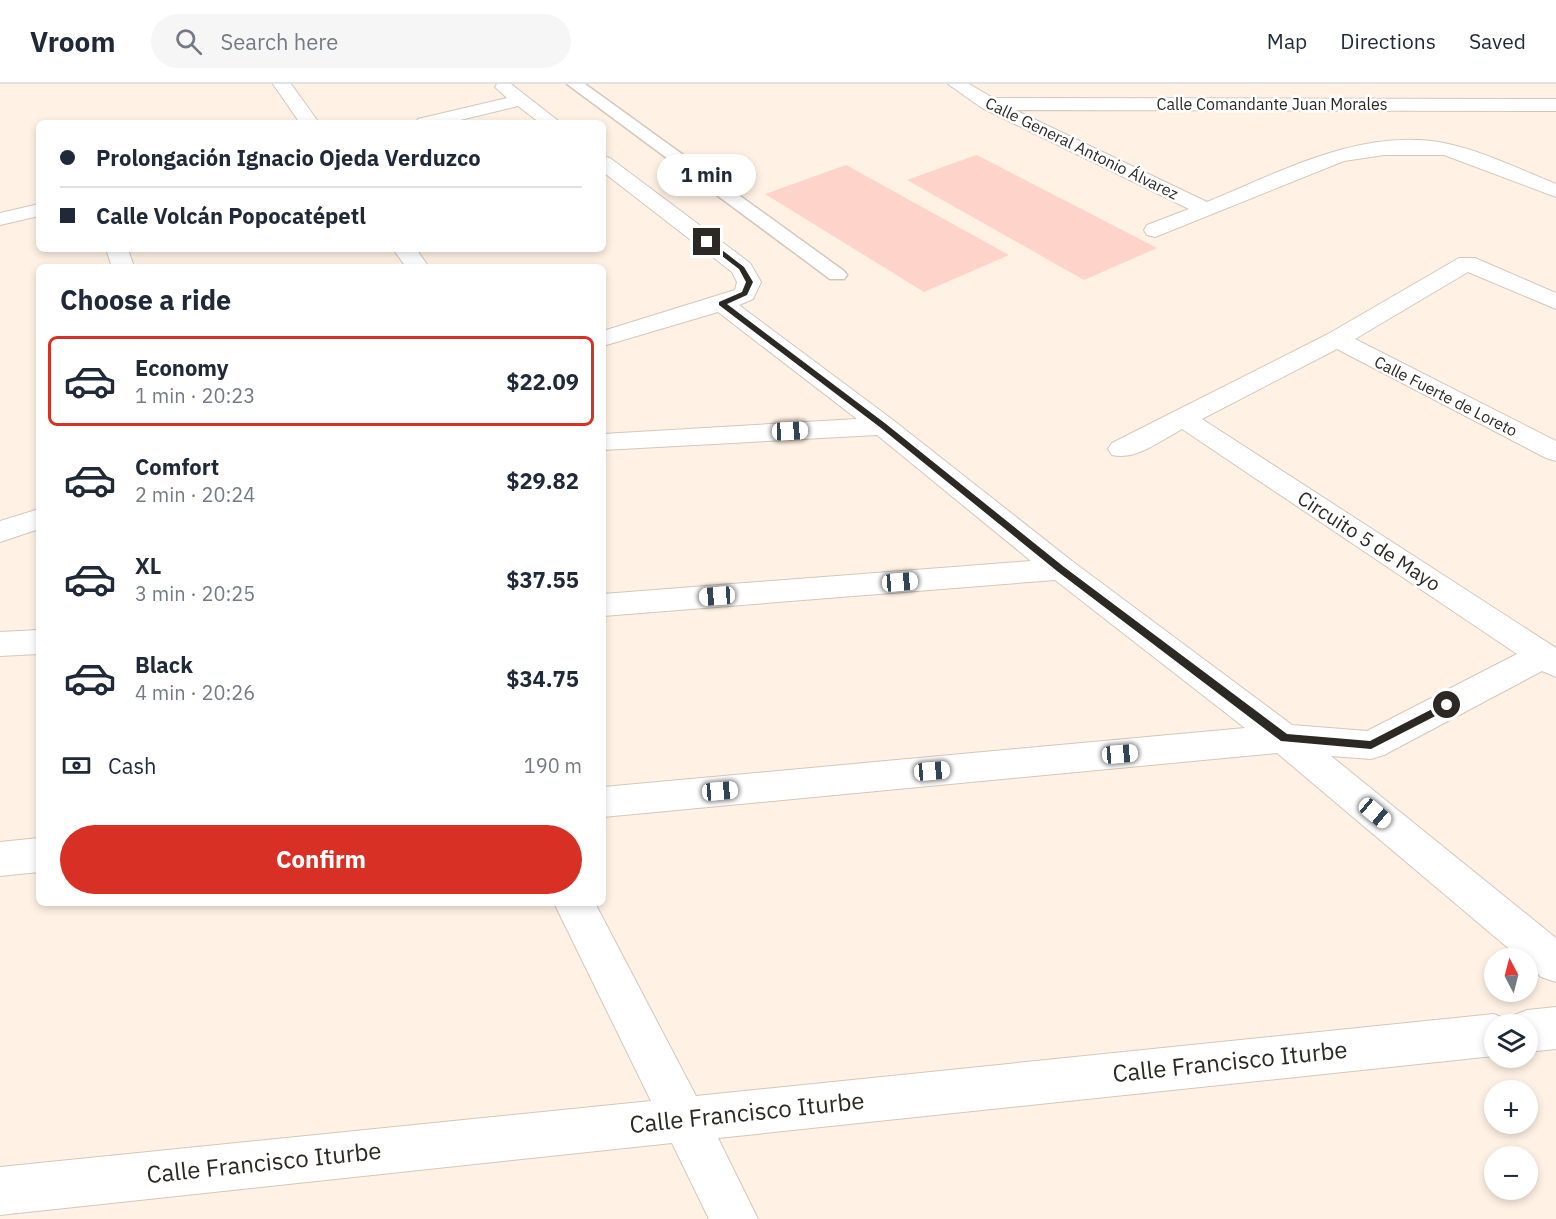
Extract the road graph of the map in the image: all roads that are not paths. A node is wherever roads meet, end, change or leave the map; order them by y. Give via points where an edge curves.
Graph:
1 (282, 84) edge
2 (501, 84) edge
3 (575, 84) edge
4 (957, 84) edge
5 (521, 100) junction
6 (989, 104) junction
7 (1556, 105) edge
8 (308, 120) edge
9 (438, 120) edge
10 (548, 120) edge
11 (606, 164) edge
12 (1556, 191) edge
13 (1208, 210) junction
14 (36, 211) edge
15 (0, 219) edge
16 (1155, 230) dead end
17 (406, 252) edge
18 (416, 264) edge
19 (837, 275) dead end
20 (1556, 302) edge
21 (722, 303) junction
22 (606, 338) edge
23 (1337, 339) junction
24 (1183, 418) junction
25 (884, 426) junction
26 (606, 442) edge
27 (1122, 449) dead end
28 (1556, 452) edge
29 (36, 520) edge
30 (0, 532) edge
31 (1060, 569) junction
32 (606, 605) edge
33 (36, 642) edge
34 (0, 644) edge
35 (1549, 660) edge
36 (1284, 738) junction
37 (606, 802) edge
38 (36, 855) edge
39 (0, 859) edge
40 (576, 906) edge
41 (1556, 963) edge
42 (1556, 1028) edge
43 (1538, 1030) edge
44 (1484, 1036) edge
45 (684, 1119) junction
46 (0, 1191) edge
47 (734, 1219) edge

1 - 8 street
2 - 5 street
3 - 19 lane
4 - 6 street, Calle General Antonio Álvarez
5 - 9 street
5 - 10 street
6 - 7 street, Calle Comandante Juan Morales
6 - 13 street, Calle General Antonio Álvarez
11 - 21 street via 742,268 749,282 745,294
12 - 13 street via 1472,158 1432,147 1392,149 1339,156
13 - 16 street
14 - 15 street
17 - 18 street
20 - 23 street via 1467,263
21 - 22 street
21 - 25 street
23 - 24 street
23 - 28 street, Calle Fuerte de Loreto
24 - 27 street
24 - 35 street, Circuito 5 de Mayo
25 - 26 street
25 - 31 street
29 - 30 street
31 - 32 street
31 - 36 street
33 - 34 street
35 - 36 street via 1371,745
36 - 37 street
36 - 41 street
38 - 39 street
40 - 45 street
42 - 43 street
44 - 45 street, Calle Francisco Iturbe
45 - 46 street, Calle Francisco Iturbe
45 - 47 street

